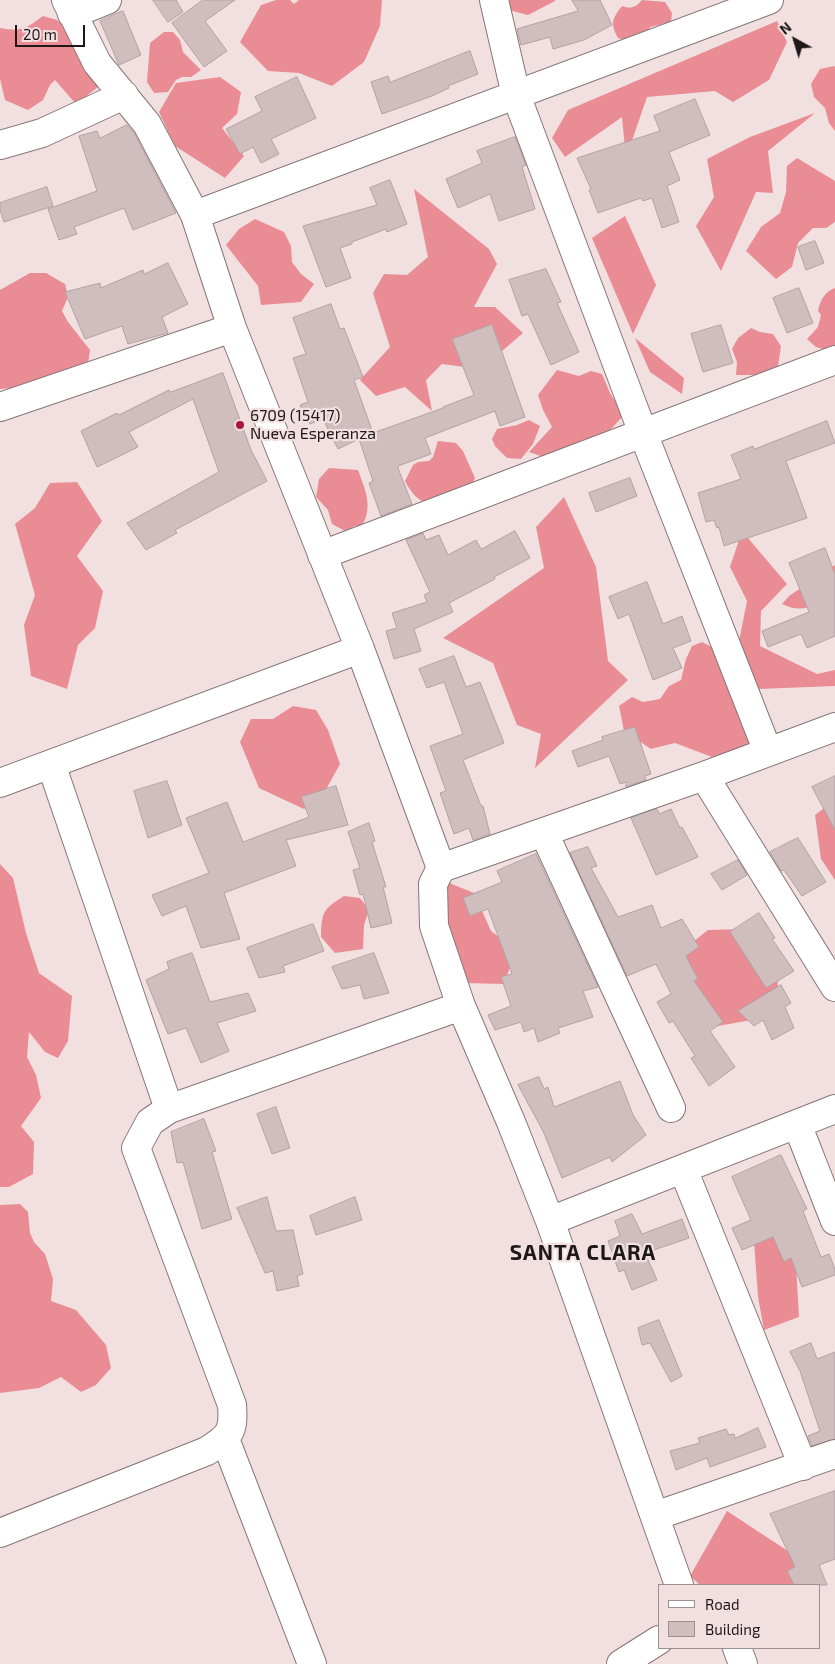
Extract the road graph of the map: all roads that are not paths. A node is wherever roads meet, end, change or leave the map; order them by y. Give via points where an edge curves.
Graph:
1 (107, 0) edge
2 (494, 0) edge
3 (769, 0) edge
4 (69, 7) edge
5 (124, 95) junction
6 (516, 95) junction
7 (0, 145) edge
8 (195, 215) junction
9 (232, 328) junction
10 (835, 360) edge
11 (0, 407) edge
12 (643, 433) junction
13 (322, 555) junction
14 (360, 649) junction
15 (835, 727) edge
16 (768, 752) junction
17 (51, 764) junction
18 (704, 776) junction
19 (0, 782) edge
20 (544, 832) junction
21 (442, 868) junction
22 (835, 987) edge
23 (461, 1006) junction
24 (672, 1108) dead end
25 (169, 1109) junction
26 (835, 1109) edge
27 (798, 1124) junction
28 (683, 1169) junction
29 (550, 1221) junction
30 (835, 1222) edge
31 (225, 1439) junction
32 (835, 1454) edge
33 (804, 1466) junction
34 (655, 1516) junction
35 (0, 1533) edge
36 (679, 1584) edge
37 (658, 1641) edge
38 (737, 1649) edge
39 (312, 1664) edge
40 (621, 1664) edge
41 (743, 1664) edge

1 - 4 street
2 - 6 street
3 - 6 street
4 - 5 street via 97,62
5 - 7 street via 42,133
5 - 8 street via 147,124
6 - 8 street
6 - 12 street
8 - 9 street
9 - 11 street
9 - 13 street
10 - 12 street
12 - 13 street
12 - 16 street
13 - 14 street
14 - 17 street
14 - 21 street
15 - 16 street
16 - 18 street
17 - 19 street
17 - 25 street
18 - 20 street
18 - 22 street
20 - 21 street
20 - 24 street
21 - 23 street via 433,884 434,926
23 - 25 street
23 - 29 street
25 - 31 street via 150,1122 136,1148 232,1405 233,1424
26 - 27 street
27 - 28 street
27 - 30 street
28 - 29 street
28 - 33 street
29 - 34 street
31 - 35 street via 207,1451
31 - 39 street
32 - 33 street
33 - 34 street
34 - 36 street
37 - 40 street
38 - 41 street

